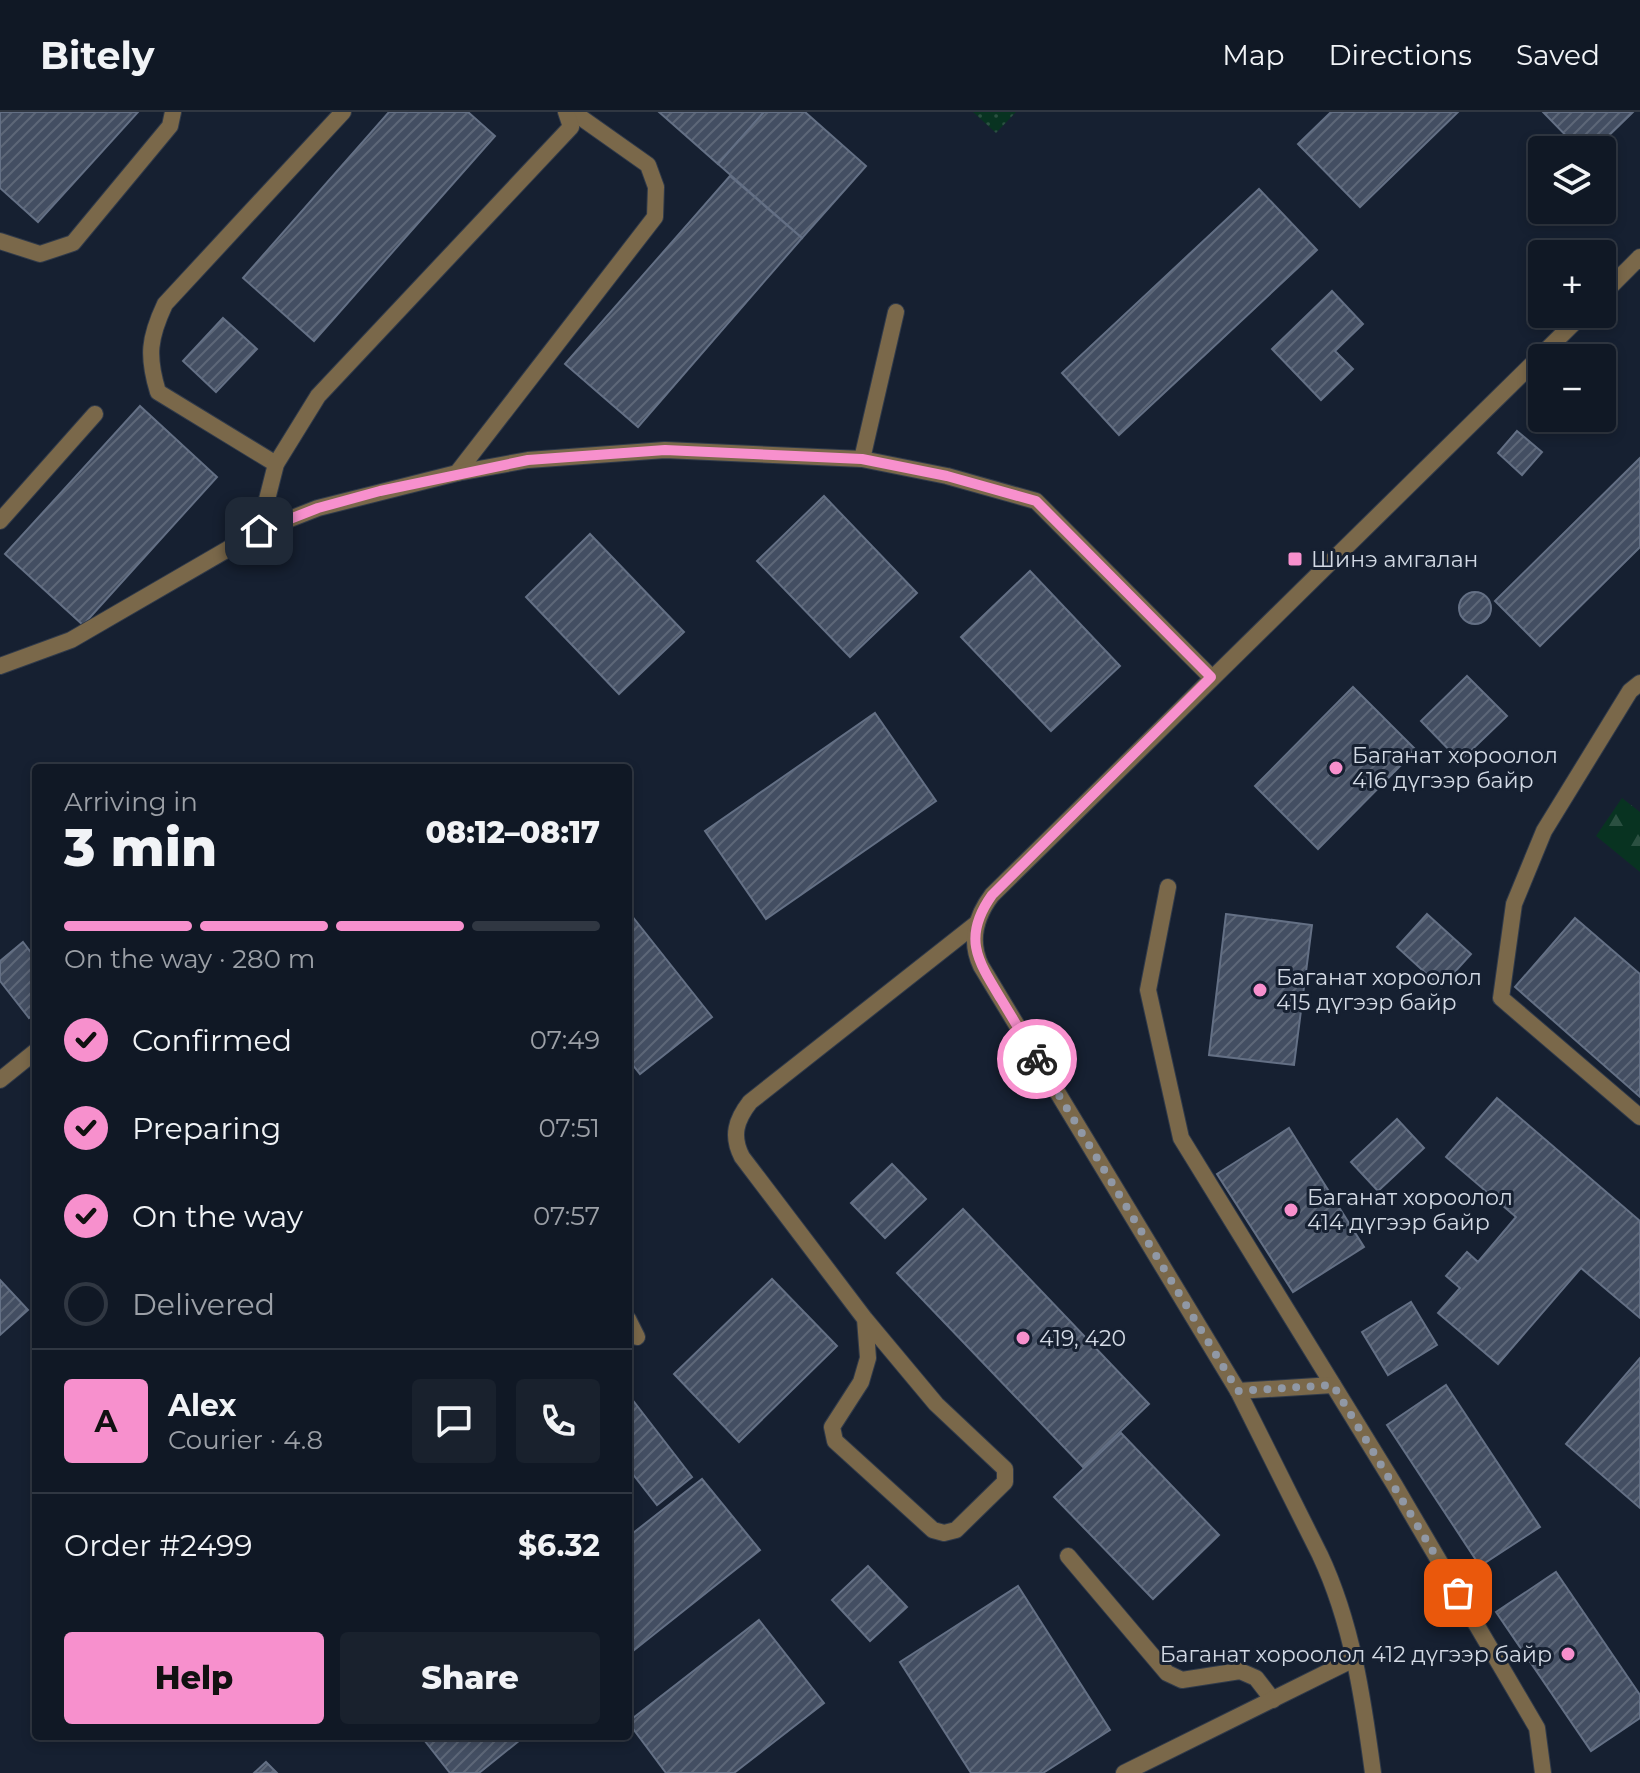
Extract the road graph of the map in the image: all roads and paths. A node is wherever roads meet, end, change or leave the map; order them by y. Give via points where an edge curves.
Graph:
1 (173, 112) edge
2 (343, 112) edge
3 (566, 112) edge
4 (573, 112) edge
5 (0, 241) edge
6 (1640, 257) edge
7 (1616, 281) edge
8 (896, 312) dead end
9 (1569, 328) edge
10 (95, 414) dead end
11 (862, 459) junction
12 (276, 464) junction
13 (457, 473) junction
14 (0, 521) edge
15 (259, 531) junction
16 (0, 666) edge
17 (1211, 677) junction
18 (1637, 692) edge
19 (1168, 887) dead end
20 (977, 923) junction
21 (32, 1054) edge
22 (0, 1080) edge
23 (1640, 1117) edge
24 (865, 1319) junction
25 (632, 1327) edge
26 (637, 1337) dead end
27 (1333, 1385) junction
28 (1238, 1391) junction
29 (1068, 1556) dead end
30 (1354, 1659) junction
31 (1273, 1700) junction
32 (1124, 1773) edge
33 (1373, 1773) edge
34 (1543, 1773) edge

1 - 5 street via 170,126 73,243 40,254
2 - 12 street via 165,304 153,330 149,363 158,392
3 - 12 street via 571,127 318,396
4 - 13 street via 648,165 656,187 655,217
6 - 7 street
8 - 11 street
9 - 17 street
10 - 14 street
11 - 13 street via 665,450 528,460
11 - 17 street via 1036,501
12 - 15 street
13 - 15 street via 318,508
15 - 16 street via 71,640
17 - 20 street via 992,895
18 - 23 street via 1544,831 1514,904 1501,998
19 - 27 street via 1148,990 1181,1138
20 - 24 street via 763,1090 736,1125 742,1157
20 - 28 street via 981,966
21 - 22 street
24 - 24 street via 868,1358 861,1382 832,1427 835,1441 933,1530 956,1530 1005,1482 1005,1469 936,1404
25 - 26 street
27 - 28 street
27 - 34 street via 1537,1728
28 - 30 street via 1331,1579
29 - 31 street via 1167,1673 1182,1680 1240,1671 1256,1678
30 - 31 street
30 - 33 street
31 - 32 street

